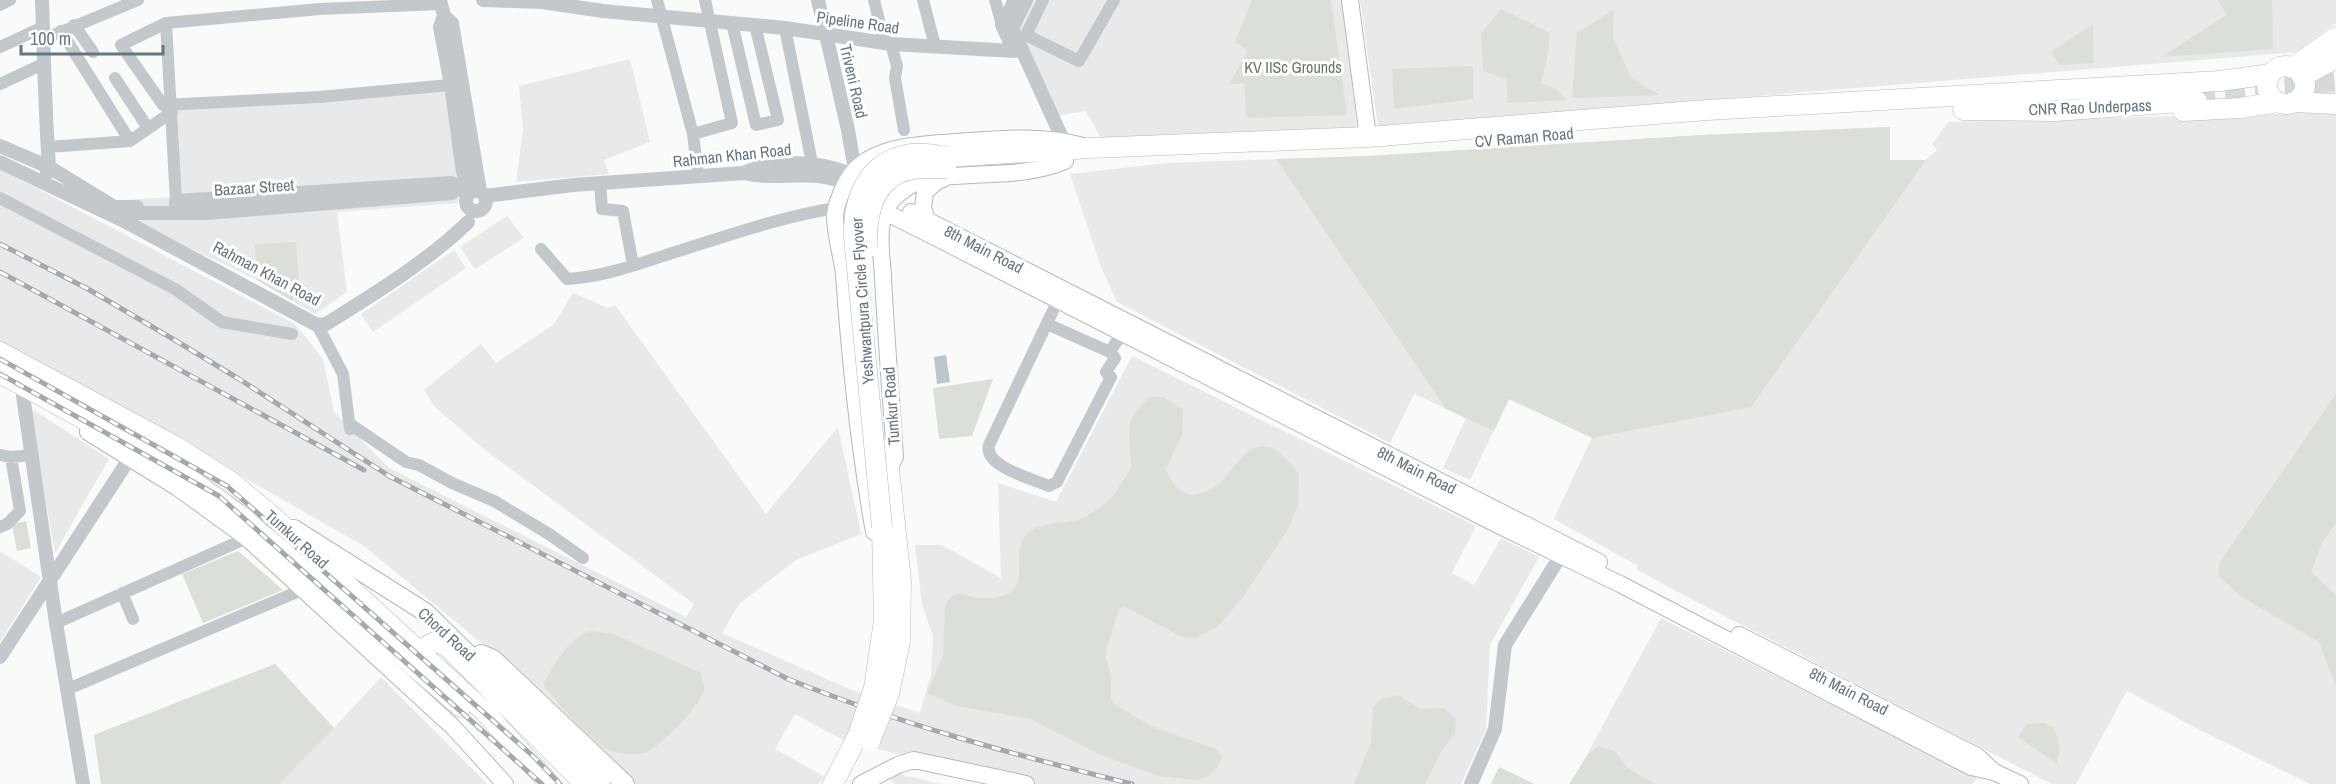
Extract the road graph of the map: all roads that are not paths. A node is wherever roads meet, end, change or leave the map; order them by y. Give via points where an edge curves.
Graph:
1 (10, 0) edge
2 (42, 0) edge
3 (138, 0) edge
4 (483, 0) edge
5 (657, 0) edge
6 (705, 0) edge
7 (818, 0) edge
8 (874, 0) edge
9 (923, 0) edge
10 (995, 0) edge
11 (1015, 0) edge
12 (1026, 0) edge
13 (1043, 0) edge
14 (1114, 0) edge
15 (1350, 0) edge
16 (513, 1) edge
17 (541, 1) edge
18 (0, 5) edge
19 (602, 6) edge
20 (442, 7) edge
21 (661, 17) junction
22 (709, 21) junction
23 (166, 23) junction
24 (732, 23) junction
25 (74, 25) junction
26 (755, 25) junction
27 (1007, 26) junction
28 (785, 28) junction
29 (62, 31) junction
30 (44, 33) junction
31 (827, 35) junction
32 (2336, 37) edge
33 (888, 44) junction
34 (935, 46) junction
35 (0, 47) edge
36 (1014, 51) junction
37 (93, 52) dead end
38 (2336, 58) edge
39 (44, 64) junction
40 (2297, 72) junction
41 (2271, 74) junction
42 (2251, 77) junction
43 (116, 78) dead end
44 (0, 84) edge
45 (457, 85) junction
46 (2196, 98) tunnel mouth
47 (1982, 102) junction
48 (2285, 102) junction
49 (2336, 104) edge
50 (2252, 106) junction
51 (172, 108) junction
52 (148, 128) junction
53 (904, 130) dead end
54 (693, 135) junction
55 (1368, 137) junction
56 (1058, 140) junction
57 (130, 141) junction
58 (927, 144) junction
59 (0, 146) edge
60 (48, 147) junction
61 (1090, 148) junction
62 (1065, 161) joint
63 (0, 162) edge
64 (812, 163) junction
65 (49, 167) junction
66 (942, 170) junction
67 (744, 173) junction
68 (848, 174) junction
69 (698, 176) junction
70 (44, 181) junction
71 (600, 183) junction
72 (473, 192) junction
73 (0, 198) edge
74 (176, 205) junction
75 (888, 207) junction
76 (836, 208) junction
77 (128, 215) junction
78 (471, 216) junction
79 (927, 220) junction
80 (540, 249) dead end
81 (633, 266) junction
82 (1034, 281) junction
83 (1058, 300) junction
84 (1047, 324) junction
85 (318, 327) junction
86 (1122, 333) junction
87 (292, 334) dead end
88 (0, 352) edge
89 (1110, 352) junction
90 (0, 373) edge
91 (0, 384) edge
92 (23, 396) junction
93 (134, 453) junction
94 (32, 455) junction
95 (5, 456) edge
96 (888, 459) junction
97 (270, 514) junction
98 (1497, 518) junction
99 (0, 527) edge
100 (259, 543) junction
101 (883, 548) junction
102 (1564, 550) junction
103 (583, 558) dead end
104 (50, 577) junction
105 (304, 589) junction
106 (122, 593) junction
107 (133, 619) dead end
108 (56, 623) junction
109 (465, 649) junction
110 (422, 654) junction
111 (0, 657) edge
112 (68, 689) junction
113 (882, 691) junction
114 (864, 738) junction
115 (898, 765) junction
116 (83, 784) edge
117 (505, 784) edge
118 (536, 784) edge
119 (550, 784) edge
120 (585, 784) edge
121 (601, 784) edge
122 (626, 784) edge
123 (833, 784) edge
124 (849, 784) edge
125 (861, 784) edge
126 (981, 784) edge
127 (1026, 784) edge
128 (1472, 784) edge
129 (2019, 784) edge

1 - 18 street
2 - 30 street
3 - 25 street
4 - 16 street, Pipeline Road
5 - 21 street
6 - 22 street
7 - 31 street, Triveni Road
8 - 33 street
9 - 34 street
10 - 27 street
11 - 27 street
12 - 27 street
13 - 14 street via 1026,35 1078,61
15 - 55 main road
16 - 17 street, Pipeline Road
17 - 19 street, Pipeline Road
19 - 21 street, Pipeline Road
20 - 23 street via 320,9
20 - 45 street via 440,27
21 - 22 street, Pipeline Road
21 - 54 street
22 - 24 street, Pipeline Road
22 - 54 street via 732,123
23 - 51 street
23 - 51 street via 121,45 163,105
24 - 26 street, Pipeline Road
24 - 26 street via 756,125 778,120
25 - 29 street
25 - 37 street
26 - 28 street, Pipeline Road
27 - 36 street
27 - 56 street
28 - 31 street, Pipeline Road
28 - 64 street
29 - 30 street
29 - 57 street
30 - 35 street
30 - 39 street
31 - 33 street, Pipeline Road
31 - 68 street, Triveni Road
32 - 40 highway
33 - 34 street, Pipeline Road
33 - 53 street via 897,66 895,78
34 - 36 street, Pipeline Road
36 - 56 street
38 - 40 highway
39 - 44 street
39 - 60 street
40 - 41 highway via 2280,68
40 - 48 highway via 2304,91
41 - 42 highway
41 - 48 highway via 2268,91
42 - 47 highway via 2064,89
42 - 50 highway
43 - 52 street
45 - 51 street
45 - 72 street via 463,172
46 - 47 highway, CNR Rao Underpass
47 - 50 highway via 2053,118
47 - 55 highway, CV Raman Road via 1707,110
47 - 62 highway, CV Raman Road via 1368,151
48 - 49 highway
48 - 50 highway
51 - 52 street
51 - 74 street
52 - 57 street
54 - 69 street
55 - 61 highway, CV Raman Road
56 - 58 main road via 1008,138
56 - 61 main road
57 - 60 street
58 - 66 main road
58 - 68 main road via 885,152
59 - 65 street, Bazaar Street
60 - 65 street
61 - 66 highway, Yeshwantpura Circle Flyover
62 - 66 highway, Yeshwantpura Circle Flyover
63 - 70 street, Rahman Khan Road
64 - 67 street, Rahman Khan Road via 757,166
64 - 68 street, Rahman Khan Road
65 - 70 street
65 - 77 street, Bazaar Street
66 - 75 main road via 910,184
66 - 79 main road via 925,192 923,208
66 - 96 highway, Yeshwantpura Circle Flyover, bridge via 909,170 894,176 874,196 869,213 867,250
66 - 101 highway, Yeshwantpura Circle Flyover, bridge via 913,153 900,156 873,174 863,186 855,210 854,237
67 - 68 street via 832,177
67 - 69 street, Rahman Khan Road
68 - 75 main road, 8th Main Road
68 - 76 main road
69 - 71 street, Rahman Khan Road
70 - 77 street, Rahman Khan Road via 106,213
71 - 72 street, Rahman Khan Road
71 - 81 street via 602,209 623,211
72 - 74 street, Bazaar Street
72 - 77 street via 208,213
72 - 78 street via 466,203
73 - 87 street via 175,289 222,322
74 - 77 street, Bazaar Street
75 - 79 main road, 8th Main Road
75 - 82 main road, 8th Main Road
75 - 96 main road, Tumkur Road via 882,226 882,246 895,458
76 - 81 street via 769,222
76 - 101 main road via 855,399 876,540
77 - 78 street, Rahman Khan Road via 320,320
77 - 85 street, Rahman Khan Road
78 - 85 street via 453,237
79 - 82 main road, 8th Main Road
80 - 81 street via 567,279
82 - 83 main road, 8th Main Road
82 - 98 main road, 8th Main Road
83 - 84 street
83 - 86 main road, 8th Main Road
84 - 89 street
84 - 89 street via 989,445 989,456 1004,467 1049,486 1057,482 1111,377 1106,372 1115,358
85 - 103 street via 343,374 350,427 406,462 494,501
86 - 89 street
86 - 98 main road, 8th Main Road
88 - 97 highway, Tumkur Road via 175,446 230,481
90 - 93 highway, Tumkur Road
91 - 92 main road
92 - 93 main road
92 - 94 street
93 - 100 highway, Tumkur Road via 183,474 243,518
93 - 104 street
94 - 95 street
94 - 104 street
95 - 99 street via 20,511
96 - 113 highway, Tumkur Road via 901,581 900,642
97 - 109 main road, Chord Road via 425,612
97 - 110 highway, Tumkur Road
98 - 102 main road, 8th Main Road
100 - 105 main road
100 - 106 street
100 - 118 highway, Tumkur Road via 459,705
101 - 113 highway, Tumkur Road
102 - 128 street via 1505,645 1495,729
102 - 129 main road, 8th Main Road via 1977,756 1994,771
104 - 108 street
104 - 111 street
105 - 112 street
105 - 117 main road via 453,727
106 - 107 street
106 - 108 street
108 - 112 street
109 - 121 main road, Chord Road
109 - 122 main road via 493,659
110 - 119 highway, Tumkur Road via 485,711
110 - 120 highway via 432,643 448,647
112 - 116 street
113 - 114 highway, Tumkur Road, bridge
114 - 123 highway, Tumkur Road
114 - 124 highway, Tumkur Road
115 - 125 main road
115 - 126 main road
115 - 127 main road via 914,760

